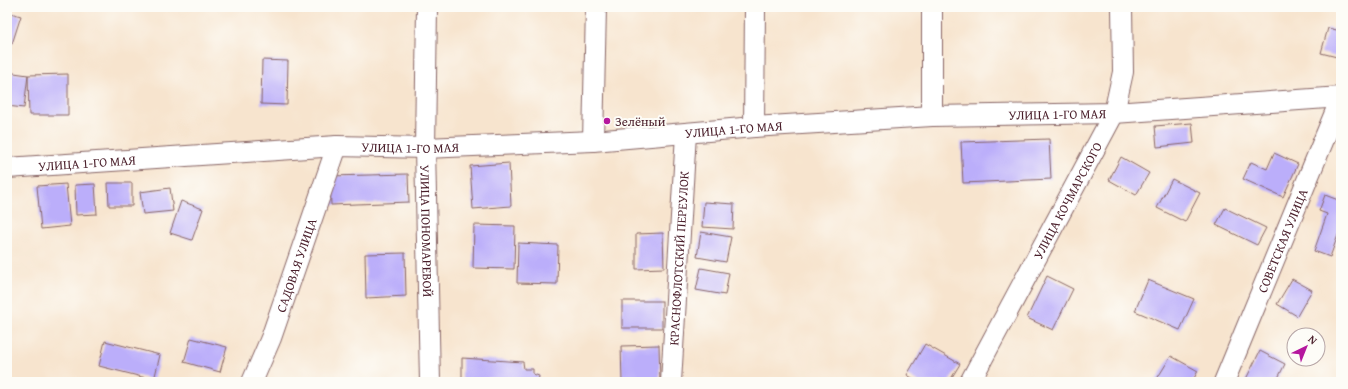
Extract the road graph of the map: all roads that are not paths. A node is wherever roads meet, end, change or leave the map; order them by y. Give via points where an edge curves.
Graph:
1 (427, 7) edge
2 (596, 7) edge
3 (755, 7) edge
4 (932, 7) edge
5 (1122, 7) edge
6 (1341, 97) edge
7 (1114, 113) junction
8 (932, 116) junction
9 (754, 127) junction
10 (686, 134) junction
11 (593, 141) junction
12 (337, 146) junction
13 (425, 148) junction
14 (7, 168) edge
15 (252, 382) edge
16 (430, 382) edge
17 (671, 382) edge
18 (970, 382) edge
19 (1224, 382) edge

1 - 13 street, УЛИЦА ПОНОМАРЕВОЙ
2 - 11 street
3 - 9 street
4 - 8 street
5 - 7 street, УЛИЦА КОЧМАРСКОГО via 1123,72
6 - 7 street, УЛИЦА 1-ГО МАЯ
6 - 19 street, СОВЕТСКАЯ УЛИЦА
7 - 8 street, УЛИЦА 1-ГО МАЯ
7 - 18 street, УЛИЦА КОЧМАРСКОГО
8 - 9 street, УЛИЦА 1-ГО МАЯ
9 - 10 street, УЛИЦА 1-ГО МАЯ
10 - 11 street, УЛИЦА 1-ГО МАЯ
10 - 17 street, КРАСНОФЛОТСКИЙ ПЕРЕУЛОК
11 - 13 street, УЛИЦА 1-ГО МАЯ
12 - 13 street, УЛИЦА 1-ГО МАЯ
12 - 14 street, УЛИЦА 1-ГО МАЯ
12 - 15 street, САДОВАЯ УЛИЦА via 271,338
13 - 16 street, УЛИЦА ПОНОМАРЕВОЙ

